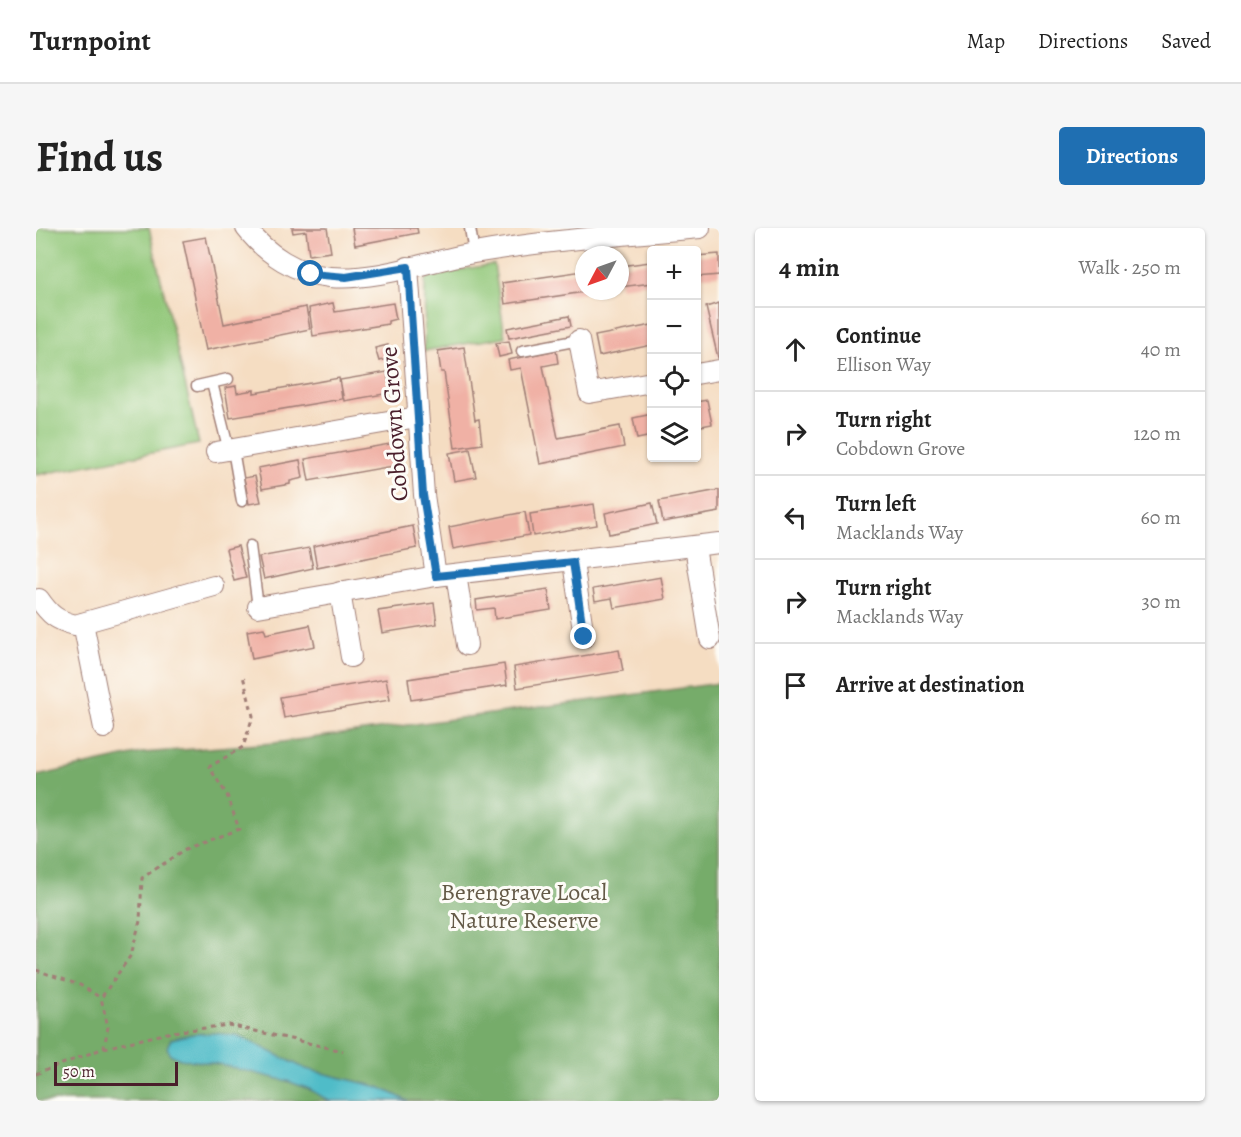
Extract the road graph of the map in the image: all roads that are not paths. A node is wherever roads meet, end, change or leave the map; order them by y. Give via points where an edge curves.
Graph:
1 (246, 228) edge
2 (470, 228) edge
3 (700, 228) edge
4 (474, 253) junction
5 (408, 267) junction
6 (579, 340) joint
7 (522, 351) dead end
8 (719, 370) edge
9 (701, 373) edge
10 (228, 379) dead end
11 (212, 383) junction
12 (647, 383) edge
13 (197, 386) dead end
14 (417, 417) junction
15 (226, 451) junction
16 (242, 501) dead end
17 (719, 543) edge
18 (250, 546) dead end
19 (695, 547) junction
20 (573, 562) junction
21 (456, 574) junction
22 (436, 576) junction
23 (214, 586) dead end
24 (340, 592) junction
25 (37, 595) edge
26 (258, 607) joint
27 (83, 623) junction
28 (712, 627) edge
29 (584, 637) dead end
30 (468, 645) dead end
31 (351, 657) dead end
32 (104, 728) dead end

1 - 5 street via 279,258 311,274 346,277
2 - 4 lane
3 - 4 street
4 - 5 street
5 - 14 street, Cobdown Grove
6 - 7 lane
6 - 12 street via 589,393
8 - 9 street
10 - 11 lane
11 - 13 lane
11 - 15 lane
14 - 15 street
14 - 22 street, Cobdown Grove via 423,495
15 - 16 lane
17 - 19 street
18 - 26 lane
19 - 20 street
19 - 28 street
20 - 21 street
20 - 29 street
21 - 22 street
21 - 30 street
22 - 24 street
23 - 27 street
24 - 26 street
24 - 31 street
25 - 27 street via 48,613 60,621 75,626
27 - 32 street

